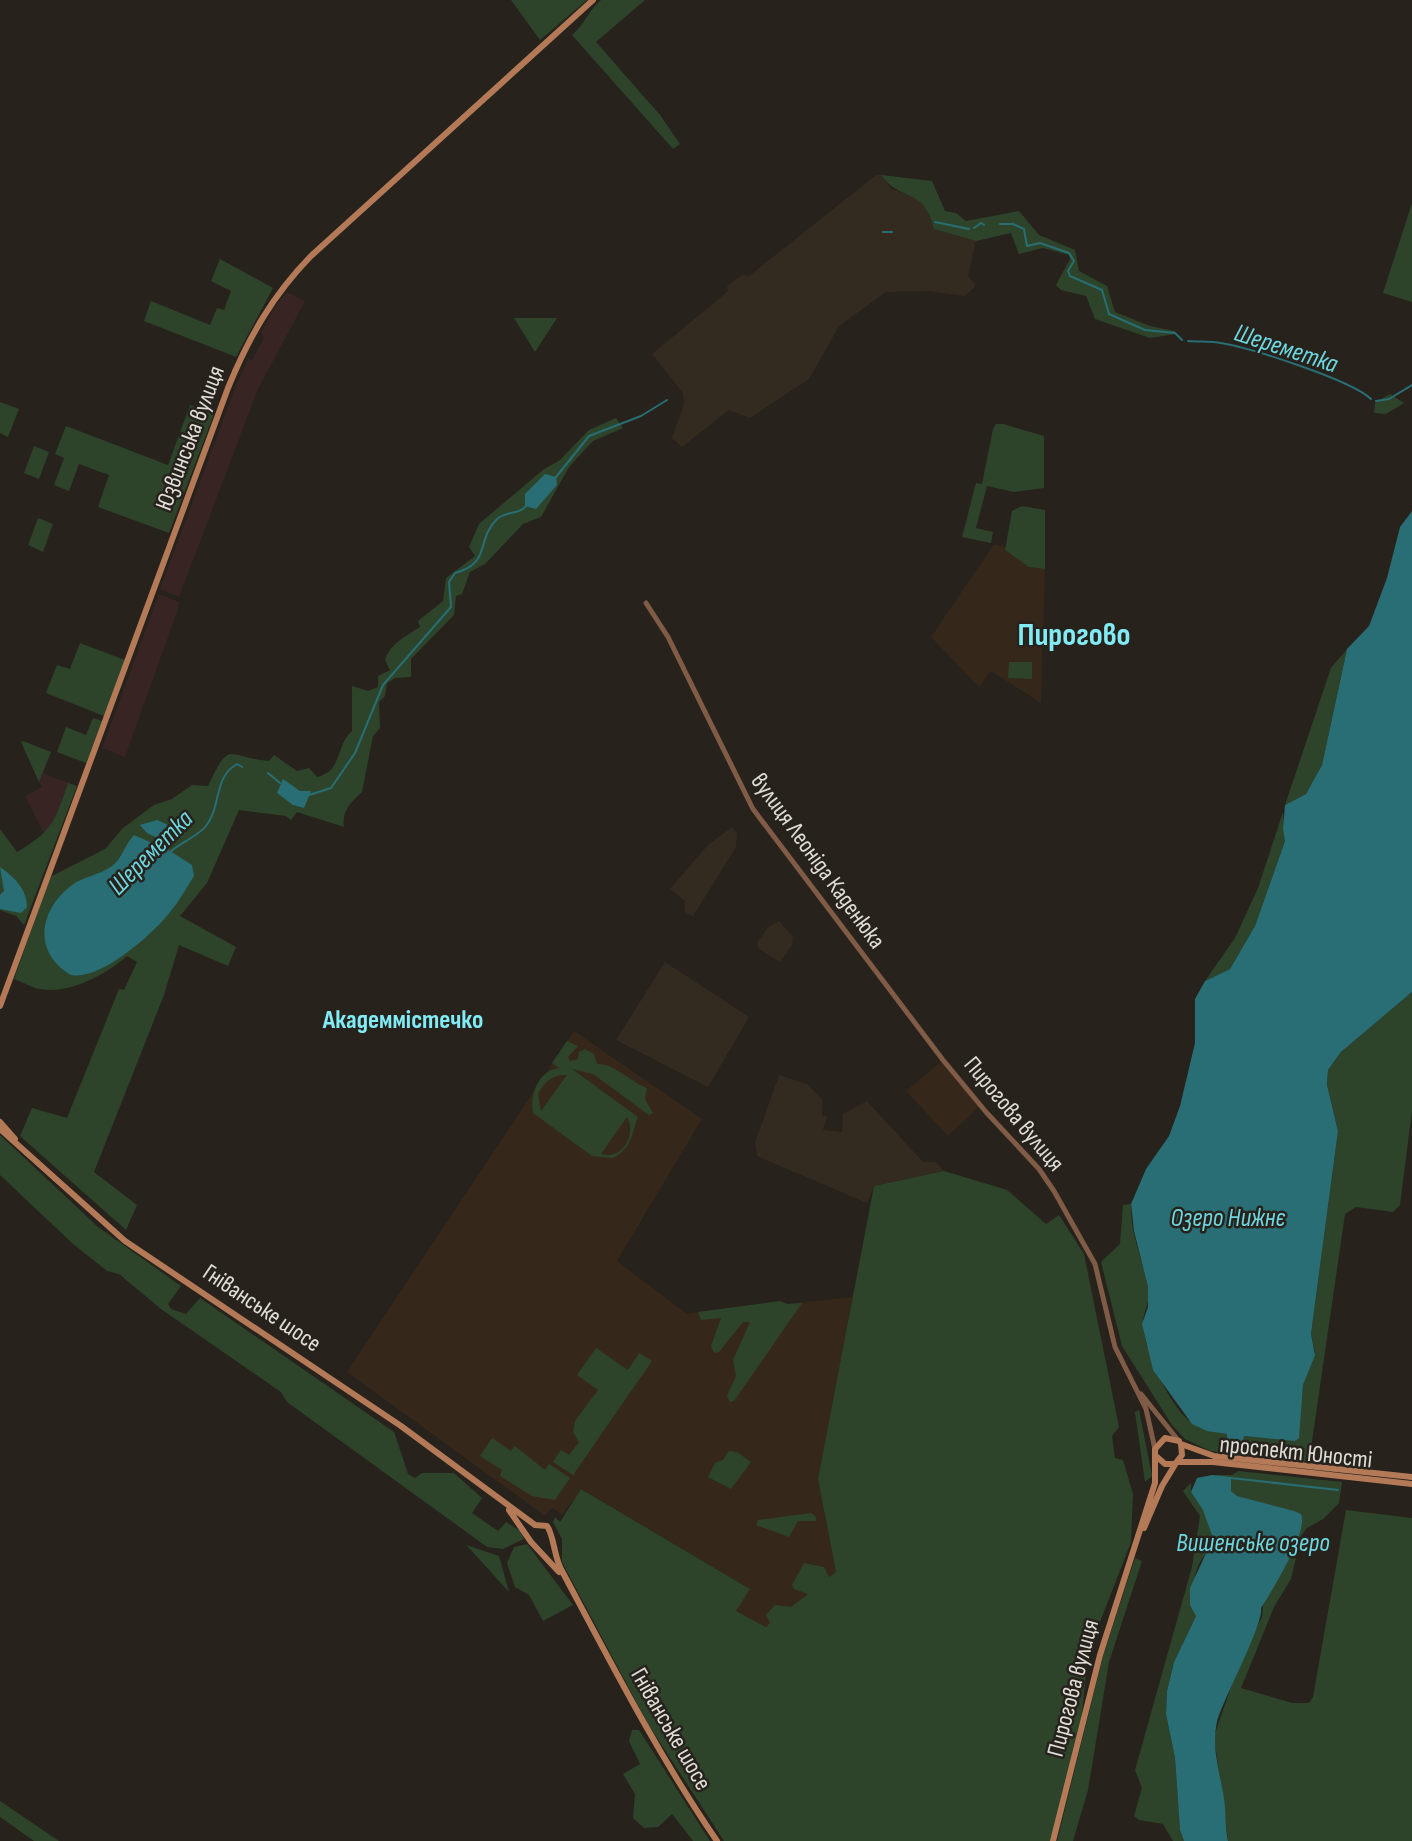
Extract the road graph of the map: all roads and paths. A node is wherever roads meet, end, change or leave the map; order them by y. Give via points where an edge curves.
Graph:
1 (593, 0) edge
2 (646, 603) dead end
3 (0, 1006) edge
4 (939, 1055) joint
5 (0, 1121) edge
6 (0, 1129) edge
7 (23, 1150) junction
8 (1138, 1391) junction
9 (1180, 1442) junction
10 (1156, 1452) junction
11 (1176, 1462) junction
12 (1187, 1464) junction
13 (1412, 1477) edge
14 (1165, 1481) junction
15 (1412, 1484) edge
16 (487, 1490) junction
17 (535, 1525) junction
18 (528, 1535) junction
19 (550, 1539) junction
20 (535, 1545) junction
21 (1136, 1546) junction
22 (576, 1596) junction
23 (717, 1841) edge
24 (1054, 1841) edge

1 - 3 main road, Юзвинська вулиця via 311,256 279,289 256,325 228,388
2 - 4 street, вулиця Леоніда Каденюка via 668,637 753,809
4 - 8 street, Пирогова вулиця via 1044,1176 1080,1236 1100,1278 1117,1354
5 - 7 main road, Гніванське шосе
6 - 7 main road, Гніванське шосе
7 - 16 main road, Гніванське шосе via 125,1241 381,1412
8 - 9 street, Пирогова вулиця
8 - 10 street, Пирогова вулиця
9 - 10 main road via 1165,1438
9 - 11 main road via 1182,1455
9 - 13 main road, проспект Юності via 1214,1456
10 - 11 main road via 1165,1464
10 - 21 main road, Пирогова вулиця via 1155,1483
11 - 12 main road, проспект Юності
11 - 14 main road, Пирогова вулиця
12 - 14 main road
12 - 15 main road, проспект Юності via 1213,1462
14 - 21 main road, Пирогова вулиця
16 - 17 main road, Гніванське шосе
16 - 18 main road, Гніванське шосе
17 - 18 main road
17 - 19 main road, Гніванське шосе via 547,1526
18 - 20 main road, Гніванське шосе
19 - 20 main road
19 - 22 main road, Гніванське шосе
20 - 22 main road, Гніванське шосе
21 - 24 main road, Пирогова вулиця via 1100,1655
22 - 23 main road, Гніванське шосе via 654,1744

